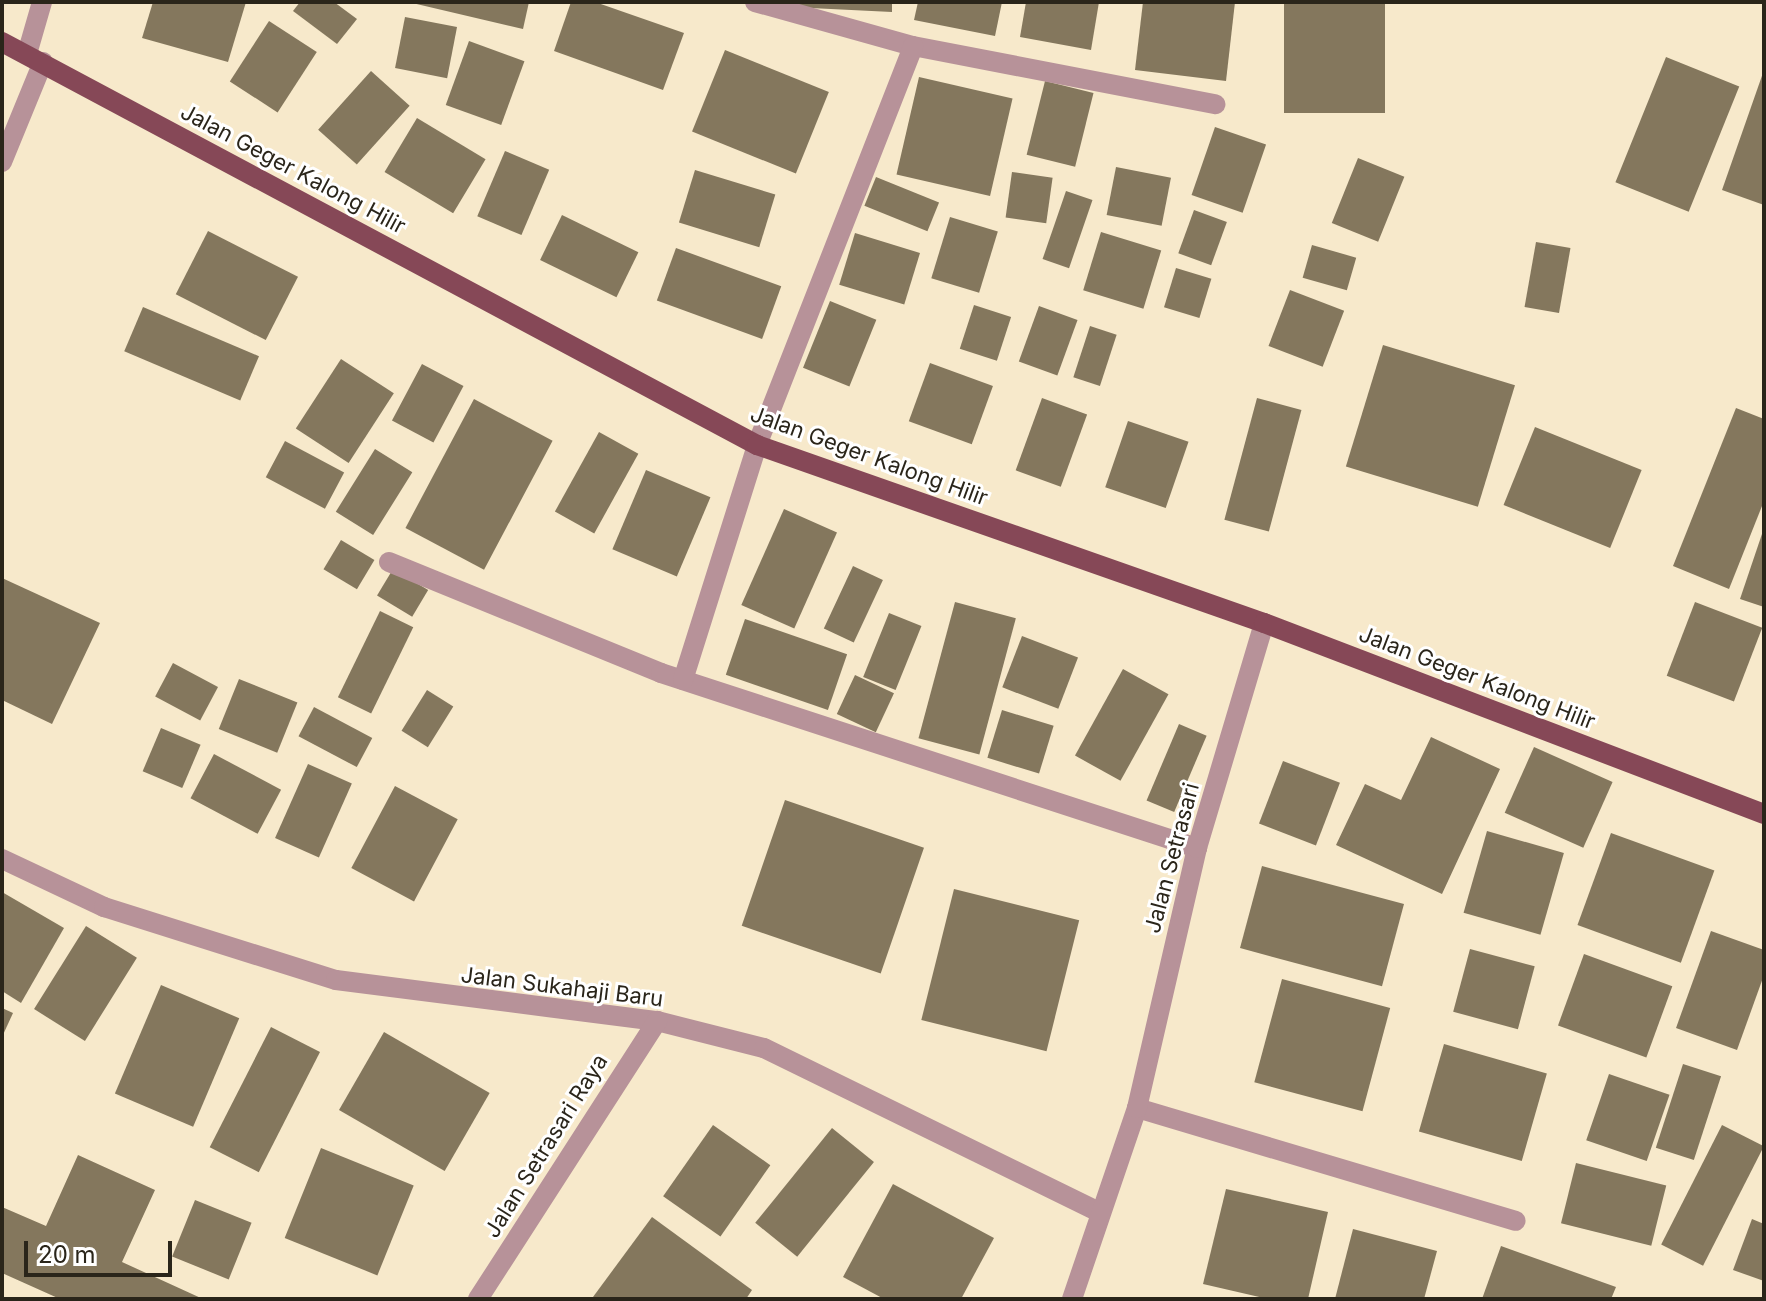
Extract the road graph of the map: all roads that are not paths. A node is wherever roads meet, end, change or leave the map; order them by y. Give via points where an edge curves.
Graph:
1 (42, 2) edge
2 (755, 2) edge
3 (2, 42) edge
4 (913, 46) junction
5 (35, 58) junction
6 (1215, 104) dead end
7 (2, 162) edge
8 (757, 445) junction
9 (389, 562) dead end
10 (1264, 623) junction
11 (683, 680) junction
12 (1764, 814) edge
13 (1197, 848) junction
14 (2, 859) edge
15 (657, 1021) junction
16 (1137, 1108) junction
17 (1099, 1212) junction
18 (1515, 1221) dead end
19 (478, 1299) edge
20 (1072, 1299) edge

1 - 5 street
2 - 4 street
3 - 5 main road, Jalan Geger Kalong Hilir
4 - 6 street
4 - 8 street
5 - 7 street
5 - 8 main road, Jalan Geger Kalong Hilir
8 - 10 main road, Jalan Geger Kalong Hilir
8 - 11 street
9 - 11 street
10 - 12 main road, Jalan Geger Kalong Hilir
10 - 13 street, Jalan Setrasari
11 - 13 street
13 - 16 street, Jalan Setrasari
14 - 15 street, Jalan Sukahaji Baru via 104,907 336,980
15 - 17 street, Jalan Sukahaji Baru via 764,1048
15 - 19 street, Jalan Setrasari Raya
16 - 17 street, Jalan Setrasari
16 - 18 street
17 - 20 street, Jalan Setrasari

